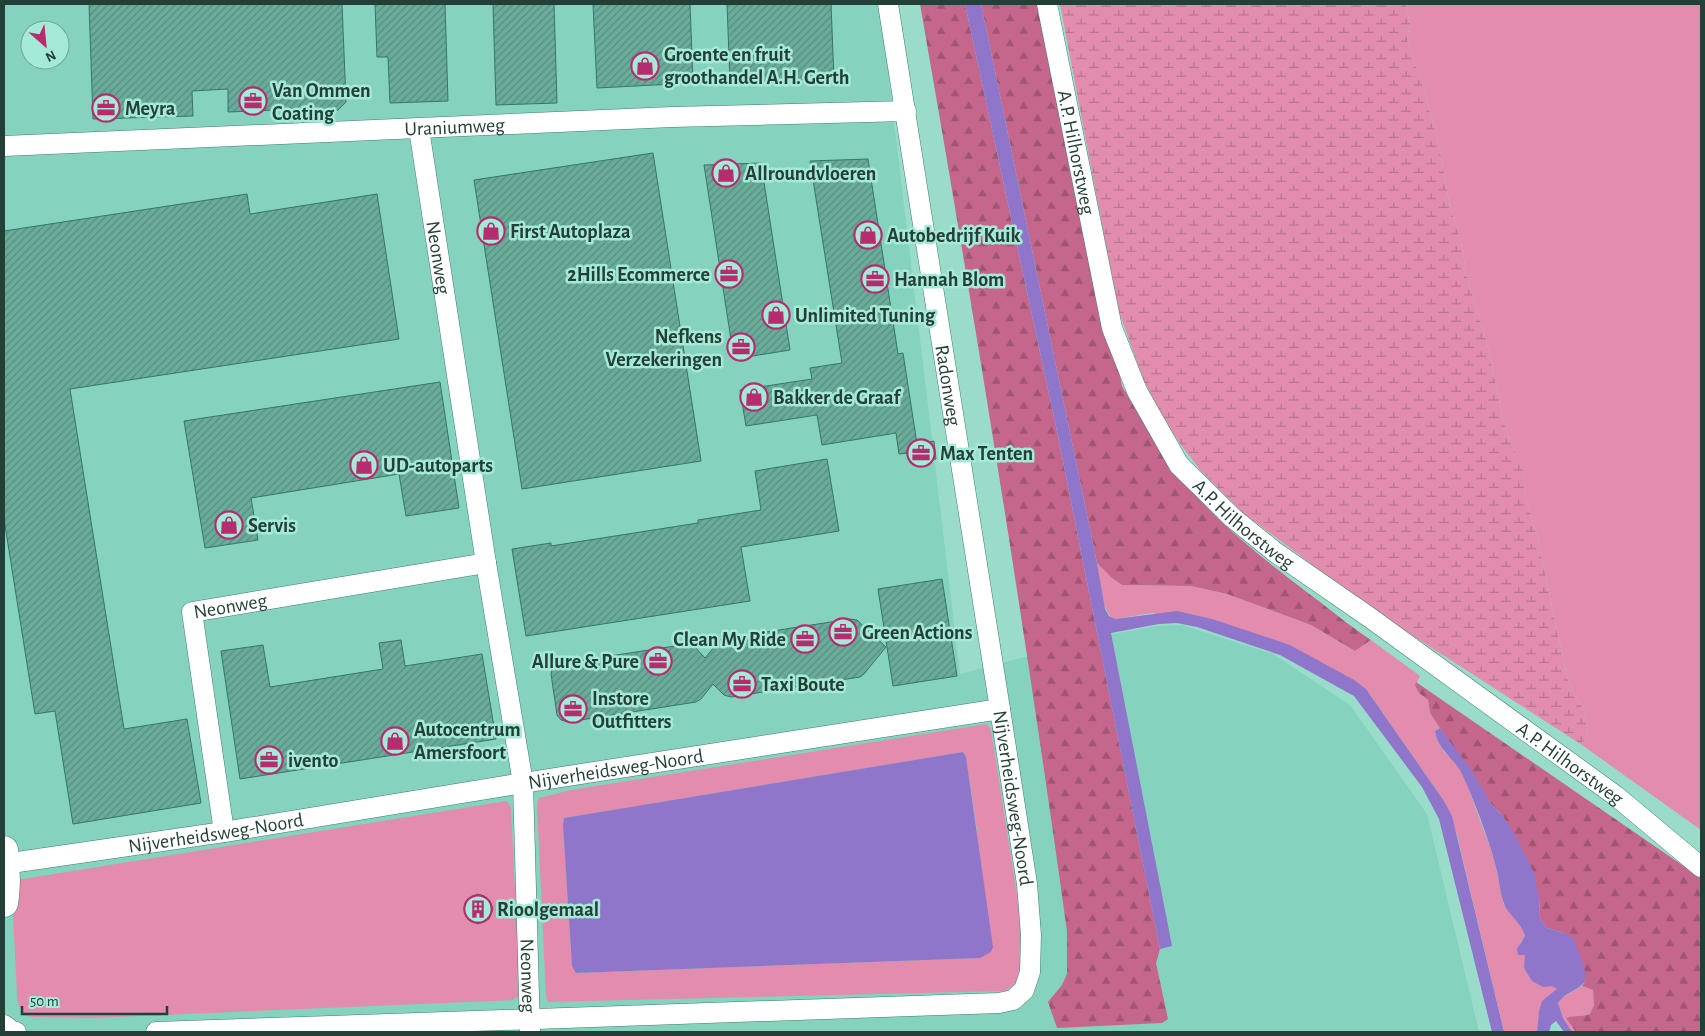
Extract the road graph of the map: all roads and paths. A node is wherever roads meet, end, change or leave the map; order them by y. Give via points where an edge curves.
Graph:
1 (888, 4) edge
2 (1047, 4) edge
3 (906, 111) junction
4 (419, 129) junction
5 (4, 146) edge
6 (486, 563) junction
7 (1000, 708) junction
8 (523, 783) junction
9 (224, 832) junction
10 (4, 859) edge
11 (1701, 867) edge
12 (4, 903) edge
13 (530, 1026) edge
14 (156, 1032) edge

1 - 3 street, Radonweg
2 - 11 street, A.P. Hilhorstweg via 1112,328 1137,391 1178,465 1233,518 1275,552 1610,791
3 - 4 street, Uraniumweg via 672,117
3 - 7 street, Radonweg
4 - 5 street, Uraniumweg
4 - 6 street, Neonweg
6 - 8 street, Neonweg
6 - 9 street, Neonweg via 192,612
7 - 8 street, Nijverheidsweg-Noord
7 - 13 street, Nijverheidsweg-Noord via 1027,884 1031,935 1030,972 1024,990 1013,1000
8 - 9 street, Nijverheidsweg-Noord
8 - 13 street, Neonweg
9 - 10 street, Nijverheidsweg-Noord
10 - 12 street, Nijverheidsweg-Noord
13 - 14 street, Nijverheidsweg-Noord

